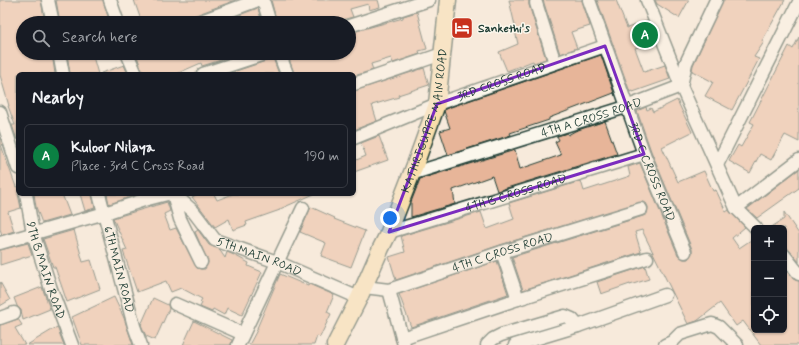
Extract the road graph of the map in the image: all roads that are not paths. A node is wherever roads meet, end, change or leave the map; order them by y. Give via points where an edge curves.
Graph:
1 (48, 0) edge
2 (110, 0) edge
3 (258, 0) edge
4 (263, 0) edge
5 (427, 0) edge
6 (448, 0) edge
7 (589, 0) edge
8 (647, 0) edge
9 (716, 0) edge
10 (799, 2) edge
11 (536, 3) dead end
12 (51, 16) edge
13 (116, 16) edge
14 (215, 16) edge
15 (268, 16) edge
16 (356, 24) edge
17 (605, 46) junction
18 (442, 54) junction
19 (60, 60) edge
20 (130, 60) edge
21 (246, 60) edge
22 (282, 60) edge
23 (555, 63) junction
24 (63, 72) edge
25 (135, 72) edge
26 (209, 72) edge
27 (286, 72) edge
28 (356, 83) edge
29 (681, 86) junction
30 (437, 104) junction
31 (626, 107) junction
32 (0, 112) edge
33 (356, 137) edge
34 (644, 154) junction
35 (799, 160) edge
36 (16, 162) edge
37 (717, 165) junction
38 (411, 174) junction
39 (26, 196) edge
40 (100, 196) edge
41 (159, 196) edge
42 (174, 196) edge
43 (176, 196) edge
44 (303, 208) dead end
45 (641, 208) dead end
46 (736, 208) junction
47 (105, 213) junction
48 (753, 225) edge
49 (389, 232) junction
50 (33, 233) junction
51 (0, 243) edge
52 (502, 252) junction
53 (685, 252) dead end
54 (647, 258) dead end
55 (787, 260) edge
56 (201, 262) dead end
57 (277, 262) junction
58 (799, 274) edge
59 (389, 290) junction
60 (361, 293) junction
61 (665, 295) dead end
62 (518, 299) junction
63 (174, 304) dead end
64 (14, 313) dead end
65 (0, 318) edge
66 (578, 326) junction
67 (240, 340) edge
68 (403, 341) edge
69 (72, 345) edge
70 (141, 345) edge
71 (335, 345) edge
72 (487, 345) edge
73 (515, 345) edge
74 (665, 345) edge
75 (737, 345) edge

1 - 12 street
2 - 13 street
3 - 14 street
4 - 15 street
5 - 16 street
6 - 18 main road, KATHRIGUPPE MAIN ROAD
7 - 17 street, 3RD C CROSS ROAD
8 - 29 street
9 - 29 street via 686,62
10 - 37 street
11 - 23 street
17 - 23 street, 3RD CROSS ROAD
17 - 31 street, 3RD C CROSS ROAD
18 - 28 street
18 - 30 main road, KATHRIGUPPE MAIN ROAD
19 - 24 street
20 - 25 street
21 - 26 street
22 - 27 street
23 - 30 street, 3RD CROSS ROAD
29 - 31 street, 4TH A CROSS ROAD
29 - 37 street
30 - 33 street, 3RD CROSS ROAD
30 - 38 main road, KATHRIGUPPE MAIN ROAD
31 - 34 street, 3RD C CROSS ROAD
31 - 38 street, 4TH A CROSS ROAD
32 - 36 street
34 - 49 street, 4TH B CROSS ROAD
34 - 53 street, 3RD C CROSS ROAD
35 - 46 street
37 - 46 street
38 - 49 main road, KATHRIGUPPE MAIN ROAD
39 - 50 street, 9TH B MAIN ROAD
40 - 47 street, 6TH MAIN ROAD
41 - 47 street
42 - 56 street via 180,219
43 - 57 street, 5TH MAIN ROAD via 193,211 215,240
44 - 57 street
45 - 52 street, 4TH C CROSS ROAD
46 - 48 street
47 - 50 street
47 - 70 street, 6TH MAIN ROAD
49 - 60 main road, KATHRIGUPPE MAIN ROAD
50 - 51 street
50 - 69 street, 9TH B MAIN ROAD
52 - 59 street, 4TH C CROSS ROAD
52 - 62 street
54 - 62 street
55 - 58 street
57 - 60 street, 5TH MAIN ROAD
57 - 67 street
59 - 60 street, 4TH C CROSS ROAD
59 - 68 street
60 - 71 main road, KATHRIGUPPE MAIN ROAD
61 - 66 street
62 - 68 street
63 - 67 street
64 - 65 street
66 - 72 street via 570,316 566,316 501,335 493,338
66 - 73 street
74 - 75 street via 680,334 712,324 719,327

